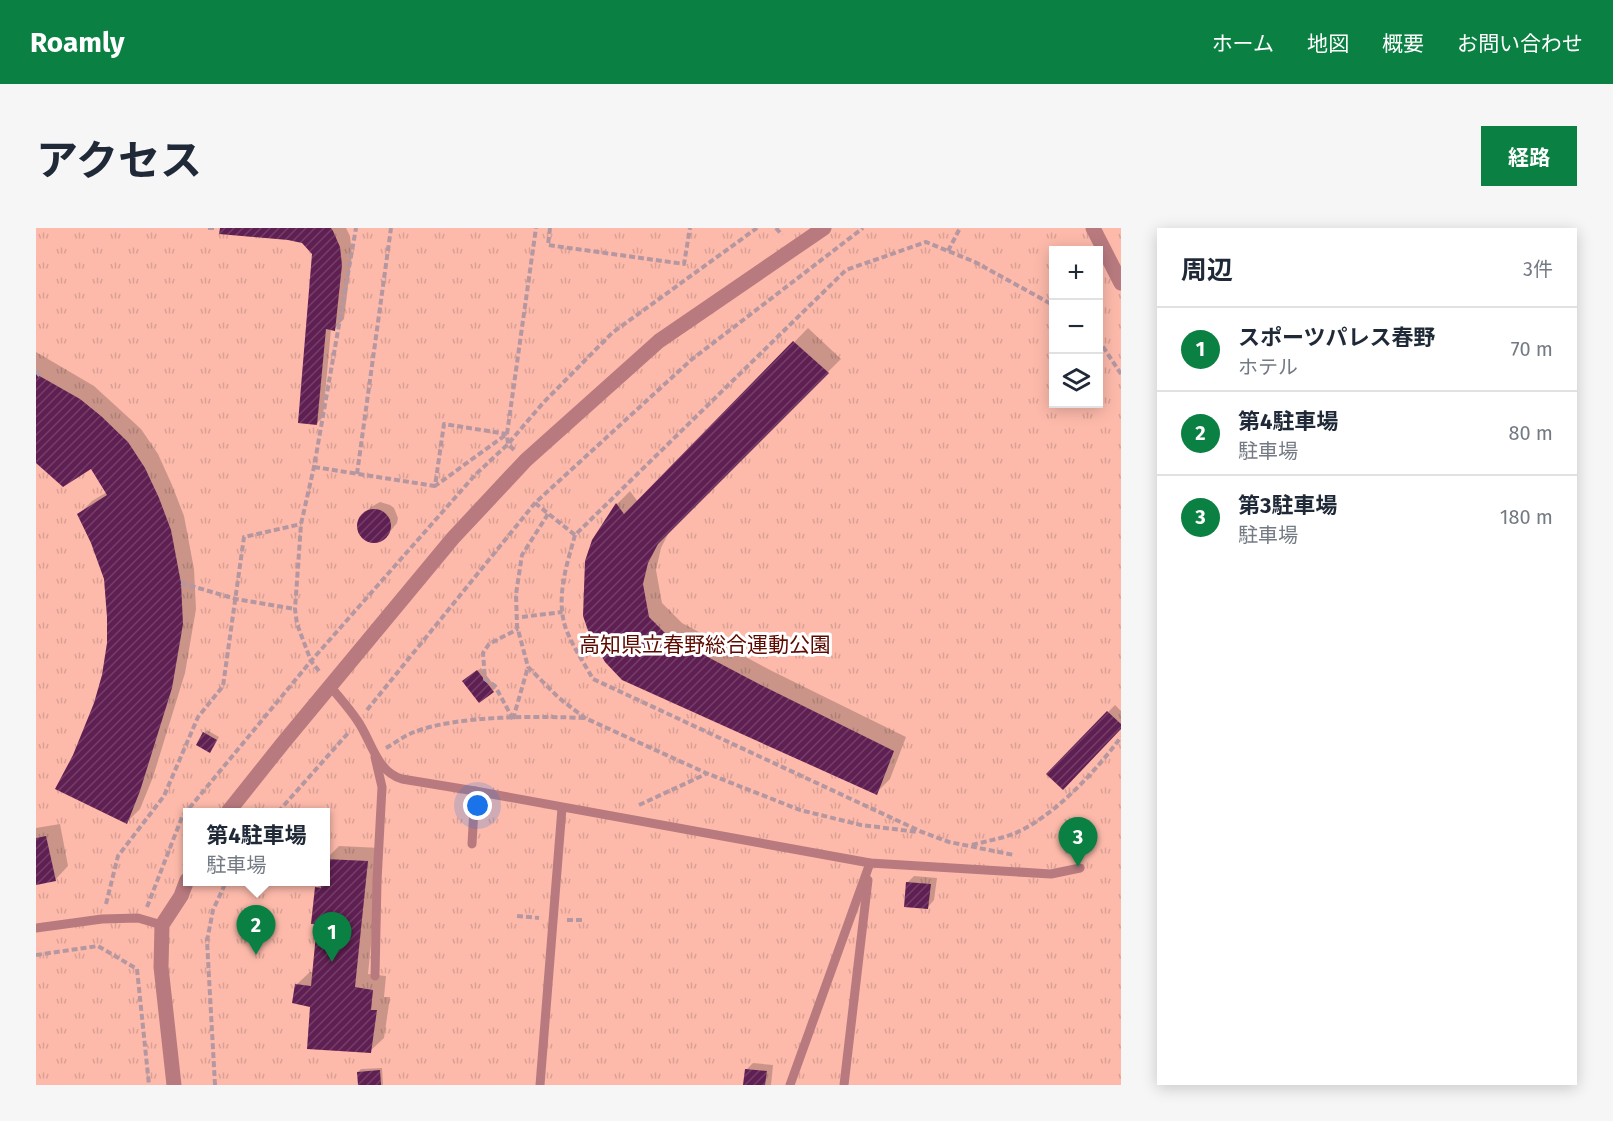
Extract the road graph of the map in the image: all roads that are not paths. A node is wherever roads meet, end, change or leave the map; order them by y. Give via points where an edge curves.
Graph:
1 (824, 228) edge
2 (1093, 228) edge
3 (1121, 283) edge
4 (330, 686) junction
5 (375, 755) junction
6 (476, 790) junction
7 (232, 808) edge
8 (562, 808) junction
9 (472, 844) dead end
10 (870, 863) junction
11 (1080, 868) dead end
12 (185, 886) edge
13 (162, 925) junction
14 (36, 928) edge
15 (375, 976) dead end
16 (174, 1085) edge
17 (540, 1085) edge
18 (790, 1085) edge
19 (844, 1085) edge

1 - 4 street via 659,341 575,414 453,538
2 - 3 street
4 - 5 lane via 359,721
4 - 7 street
5 - 6 lane via 397,777
5 - 15 lane via 382,787
6 - 8 lane
6 - 9 lane
8 - 10 lane
8 - 17 lane
10 - 11 lane via 1051,874
10 - 18 lane
10 - 19 lane
12 - 13 street
13 - 14 lane via 143,918
13 - 16 street via 161,967

